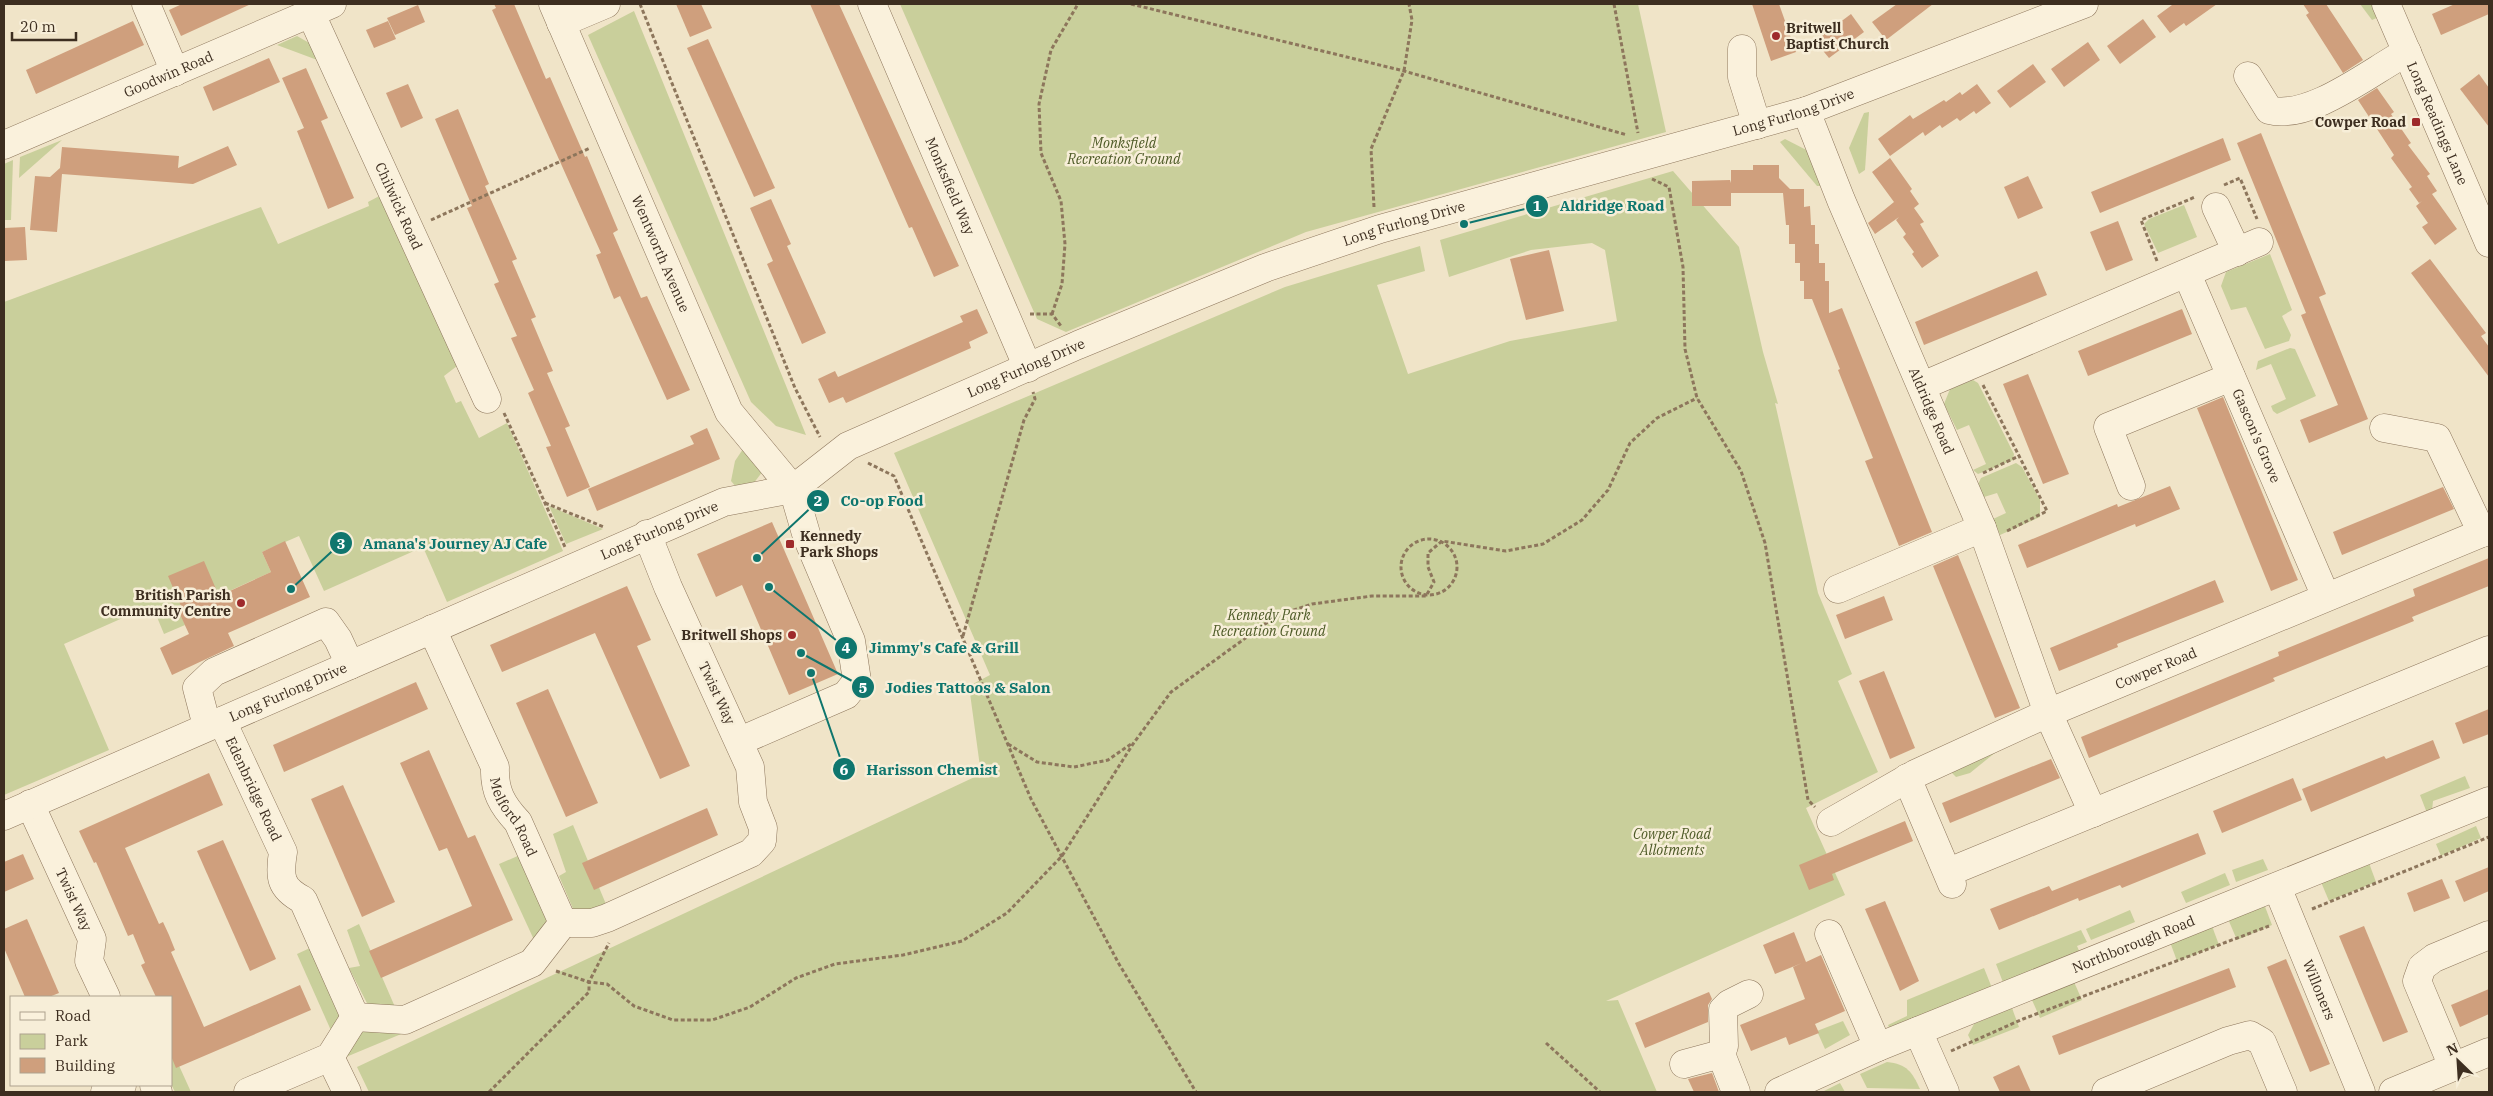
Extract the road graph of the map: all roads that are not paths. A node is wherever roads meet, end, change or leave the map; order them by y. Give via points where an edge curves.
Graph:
1 (146, 4) edge
2 (606, 4) edge
3 (872, 4) edge
4 (2084, 4) edge
5 (2386, 4) edge
6 (322, 9) edge
7 (557, 13) edge
8 (1742, 49) dead end
9 (2407, 52) junction
10 (175, 72) junction
11 (2248, 76) dead end
12 (1806, 111) junction
13 (1757, 125) junction
14 (4, 145) edge
15 (2216, 207) dead end
16 (2489, 243) edge
17 (2187, 274) junction
18 (1028, 368) junction
19 (2231, 377) junction
20 (1922, 386) junction
21 (487, 399) road end
22 (2384, 428) dead end
23 (2131, 486) dead end
24 (793, 489) junction
25 (2486, 531) edge
26 (1985, 535) junction
27 (641, 537) junction
28 (1838, 589) dead end
29 (2326, 597) junction
30 (432, 628) junction
31 (2489, 650) edge
32 (350, 665) junction
33 (2048, 713) junction
34 (215, 724) junction
35 (740, 741) junction
36 (1907, 778) junction
37 (2489, 801) edge
38 (30, 804) junction
39 (2093, 814) junction
40 (4, 816) edge
41 (1831, 822) road end
42 (2277, 888) junction
43 (563, 923) junction
44 (1829, 934) dead end
45 (2489, 935) edge
46 (1749, 994) dead end
47 (106, 996) edge
48 (355, 1016) junction
49 (1918, 1031) junction
50 (1878, 1046) junction
51 (2489, 1052) edge
52 (1721, 1054) junction
53 (330, 1057) junction
54 (1684, 1064) dead end
55 (2453, 1068) junction
56 (120, 1086) edge
57 (105, 1092) edge
58 (248, 1092) edge
59 (347, 1092) edge
60 (1736, 1092) edge
61 (1779, 1092) edge
62 (1945, 1092) edge
63 (2106, 1092) edge
64 (2283, 1092) edge
65 (2361, 1092) edge
66 (2393, 1092) edge

1 - 10 street
2 - 7 street
3 - 18 street, Monksfield Way
4 - 12 street, Long Furlong Drive
5 - 9 street, Long Readings Lane
6 - 10 street, Goodwin Road
6 - 21 street, Chilwick Road via 409,230
7 - 24 street, Wentworth Avenue via 729,412
8 - 13 street via 1742,77
9 - 11 street via 2328,100 2281,114 2269,110
9 - 16 street, Long Readings Lane
10 - 14 street, Goodwin Road
12 - 13 street, Long Furlong Drive
12 - 20 street, Aldridge Road
13 - 18 street, Long Furlong Drive via 1380,229 1265,268
15 - 17 street via 2248,247
17 - 19 street, Gascon's Grove
17 - 20 street
18 - 24 street, Long Furlong Drive via 848,446
19 - 23 street via 2108,427
19 - 29 street, Gascon's Grove
20 - 26 street, Aldridge Road
22 - 25 street via 2438,438
24 - 27 street, Long Furlong Drive via 724,502
24 - 35 street via 807,537 851,641 857,681 846,695
25 - 29 street, Cowper Road
26 - 28 street
26 - 33 street, Aldridge Road
27 - 30 street, Long Furlong Drive
27 - 35 street, Twist Way
29 - 33 street, Cowper Road
30 - 32 street, Long Furlong Drive
30 - 43 street, Melford Road via 495,767 494,784 506,810 518,822
31 - 39 street
32 - 34 street, Long Furlong Drive
32 - 34 street, Edenbridge Road via 326,622 214,672 197,688
33 - 36 street, Cowper Road
33 - 39 street, Aldridge Road
34 - 38 street, Long Furlong Drive
34 - 48 street, Edenbridge Road via 283,852 279,873 289,892 303,900
35 - 43 street, Twist Way via 750,766 753,802 763,828 762,840 751,853 592,924
36 - 39 street via 1956,875
36 - 41 street, Cowper Road
37 - 42 street, Northborough Road
38 - 40 street, Long Furlong Drive
38 - 47 street, Twist Way via 92,939 89,961
42 - 49 street, Northborough Road
42 - 65 street, Willoners
43 - 48 street via 532,963 405,1020
44 - 50 street
45 - 55 street via 2434,958 2422,966 2417,981
46 - 52 street via 1723,1010 1724,1046
48 - 53 street
49 - 50 street, Northborough Road
49 - 62 street
50 - 61 street, Northborough Road
51 - 55 street
52 - 54 street
52 - 60 street
53 - 58 street
53 - 59 street
55 - 66 street
56 - 57 street
63 - 64 street via 2228,1041 2250,1035 2262,1042

